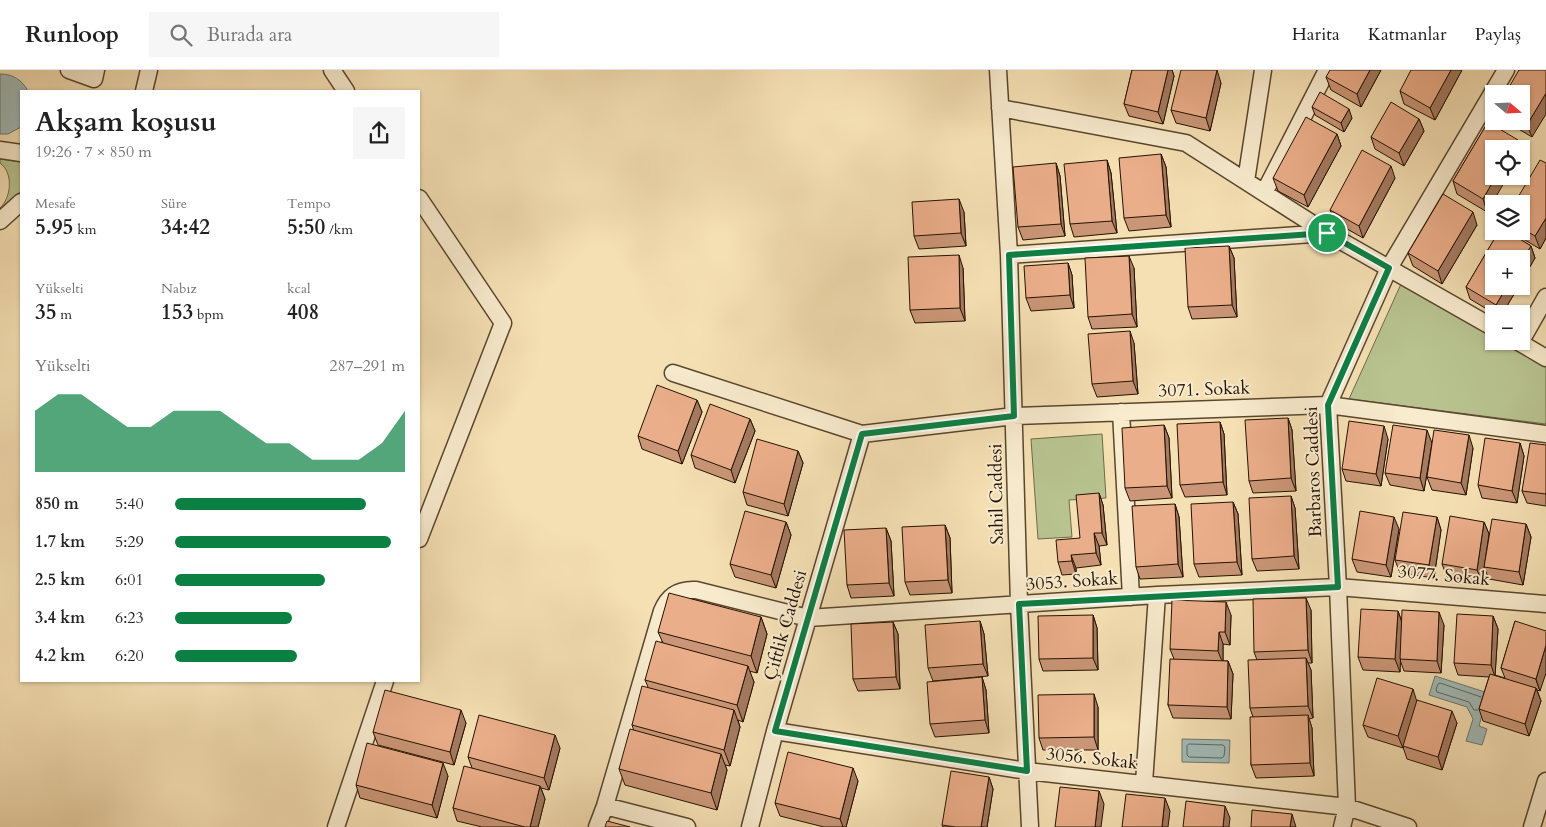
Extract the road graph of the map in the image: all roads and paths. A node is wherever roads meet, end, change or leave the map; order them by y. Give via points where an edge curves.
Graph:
1 (69, 70) edge
2 (149, 70) edge
3 (332, 70) edge
4 (998, 70) edge
5 (1263, 70) edge
6 (1327, 70) edge
7 (1506, 70) edge
8 (93, 80) edge
9 (144, 90) edge
10 (345, 90) edge
11 (1000, 108) junction
12 (0, 150) edge
13 (20, 153) edge
14 (1246, 181) junction
15 (1264, 193) junction
16 (420, 199) edge
17 (20, 203) edge
18 (0, 221) edge
19 (1327, 233) junction
20 (1009, 255) junction
21 (1389, 268) junction
22 (1546, 297) edge
23 (1485, 323) edge
24 (1530, 325) edge
25 (1530, 348) edge
26 (1546, 358) edge
27 (673, 373) dead end
28 (1328, 405) junction
29 (1121, 412) junction
30 (1014, 416) junction
31 (862, 434) junction
32 (1546, 434) edge
33 (420, 536) edge
34 (1338, 587) junction
35 (1157, 595) junction
36 (1131, 597) junction
37 (1019, 604) junction
38 (1546, 604) edge
39 (808, 618) junction
40 (385, 682) edge
41 (775, 731) junction
42 (1027, 771) junction
43 (1546, 781) edge
44 (1144, 784) junction
45 (605, 806) junction
46 (1347, 807) junction
47 (336, 827) edge
48 (597, 827) edge
49 (687, 827) edge
50 (750, 827) edge
51 (1030, 827) edge
52 (1342, 827) edge
53 (1408, 827) edge
54 (1532, 827) edge

1 - 8 street
2 - 9 street
3 - 10 street
4 - 11 street, Sahil Caddesi
5 - 14 street
6 - 15 street
7 - 21 street, Barbaros Caddesi
11 - 14 street via 1186,143
11 - 20 street, Sahil Caddesi
12 - 13 street
14 - 15 street
15 - 19 street
16 - 33 street via 504,323
17 - 18 street
19 - 20 street
19 - 21 street
20 - 30 street, Sahil Caddesi
21 - 23 street
21 - 28 street, Barbaros Caddesi
22 - 24 street
25 - 26 street
27 - 31 street
28 - 29 street, 3071. Sokak
28 - 32 street, 3071. Sokak
28 - 34 street, Barbaros Caddesi
29 - 30 street, 3071. Sokak
29 - 36 street
30 - 31 street, 3071. Sokak
30 - 37 street, Sahil Caddesi
31 - 39 street, Çiftlik Caddesi
34 - 35 street, 3053. Sokak
34 - 38 street, 3077. Sokak
34 - 46 street, Barbaros Caddesi
35 - 36 street, 3053. Sokak
35 - 44 street
36 - 37 street, 3053. Sokak
37 - 39 street, 3053. Sokak
37 - 42 street, Sahil Caddesi
39 - 41 street, Çiftlik Caddesi
39 - 45 street, 3053. Sokak via 696,590 673,595 662,612
40 - 47 street
41 - 42 street, 3056. Sokak
41 - 50 street, Çiftlik Caddesi
42 - 44 street, 3056. Sokak
42 - 51 street, Sahil Caddesi
43 - 54 street
44 - 46 street, 3056. Sokak
45 - 48 street, 3053. Sokak
45 - 49 street
46 - 52 street, Barbaros Caddesi
46 - 53 street, 3056. Sokak

